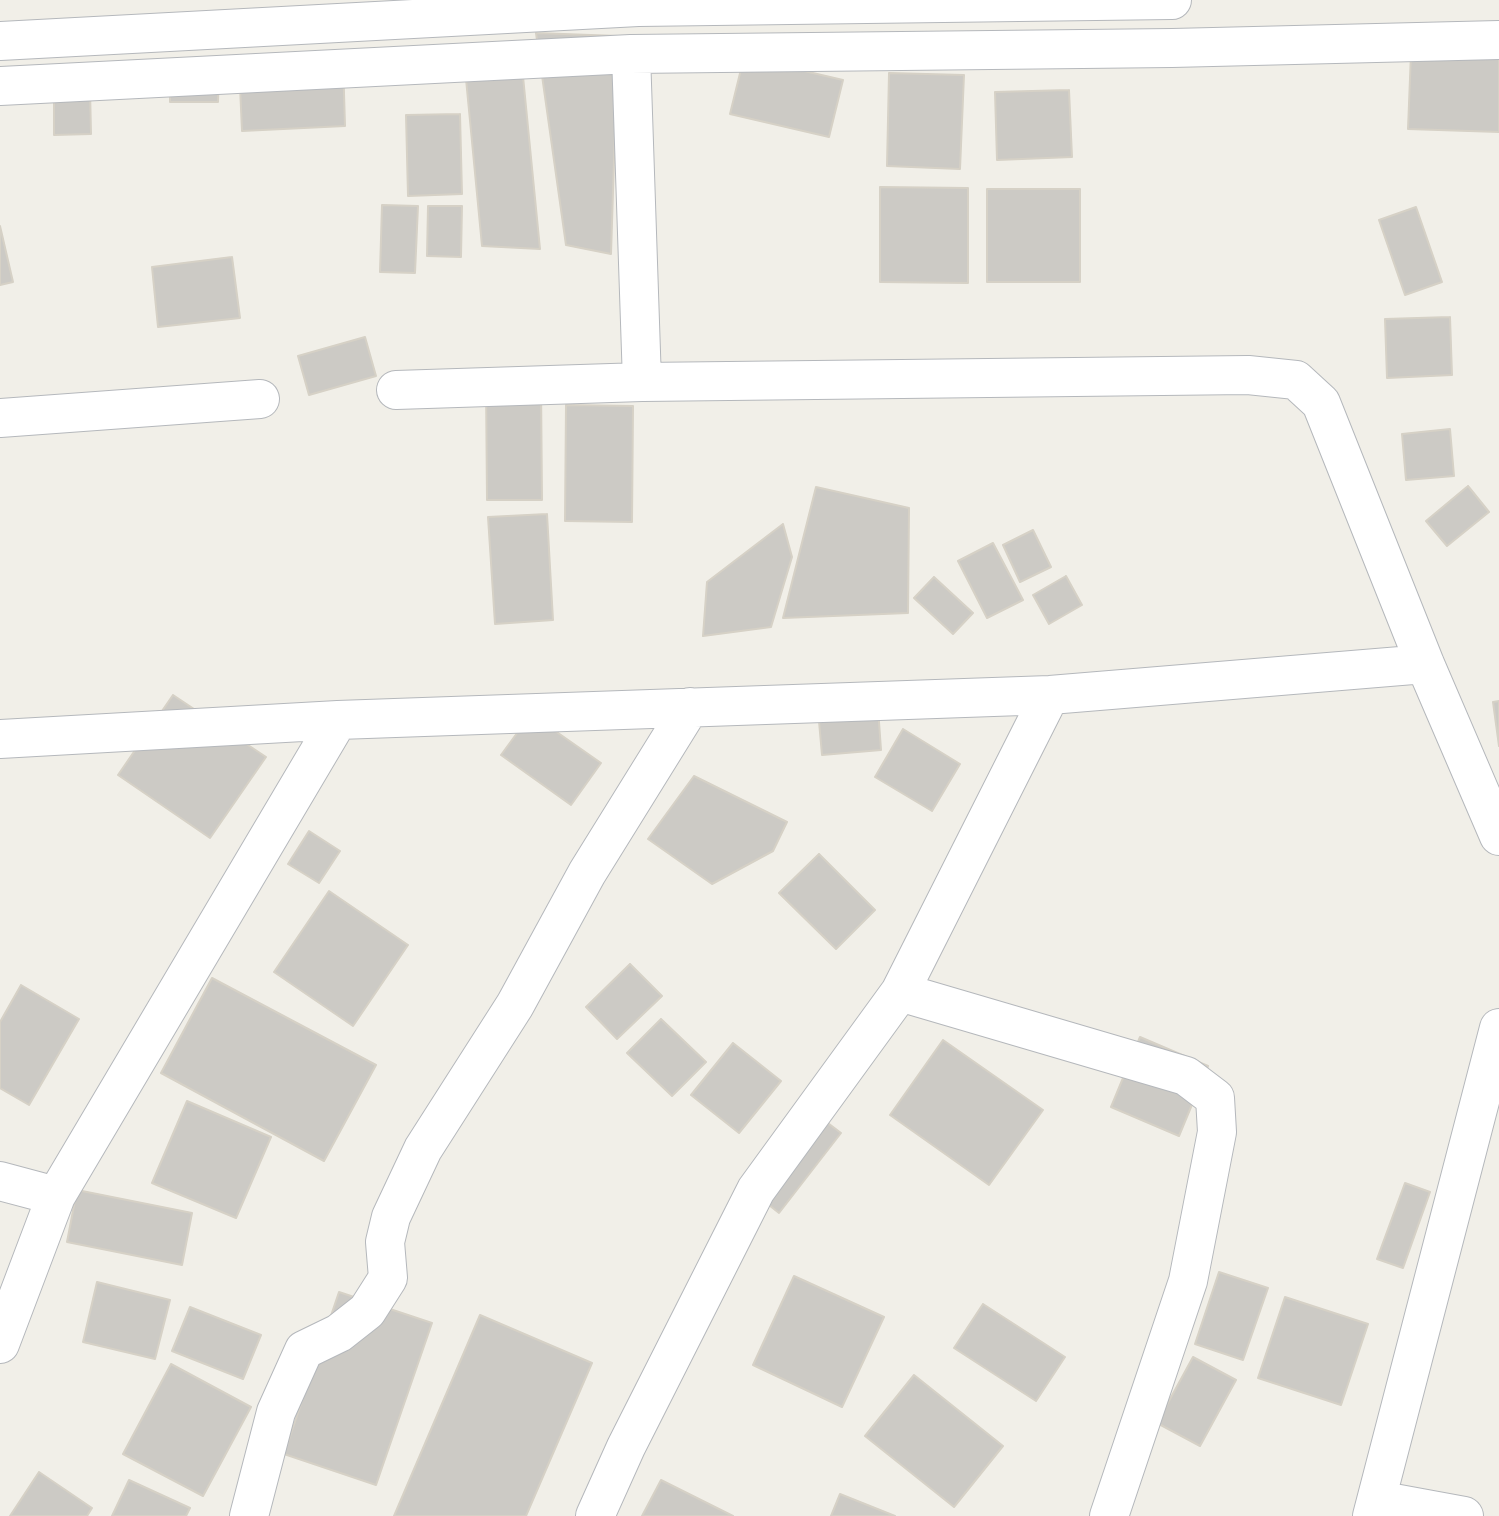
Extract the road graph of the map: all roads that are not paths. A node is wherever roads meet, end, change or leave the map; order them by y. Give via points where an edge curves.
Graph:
1 (1166, 0) edge
2 (1172, 0) edge
3 (911, 2) edge
4 (1499, 40) edge
5 (0, 41) edge
6 (631, 54) junction
7 (0, 86) edge
8 (642, 382) junction
9 (396, 390) dead end
10 (260, 399) dead end
11 (0, 418) edge
12 (1424, 664) junction
13 (1050, 695) junction
14 (690, 708) junction
15 (338, 720) junction
16 (0, 739) edge
17 (1499, 836) edge
18 (901, 992) junction
19 (1499, 1028) edge
20 (0, 1181) edge
21 (56, 1196) junction
22 (0, 1344) edge
23 (1375, 1508) edge
24 (249, 1516) edge
25 (595, 1516) edge
26 (1109, 1516) edge
27 (1464, 1516) edge

1 - 2 street
1 - 3 street
3 - 5 street via 638,7
4 - 6 street
6 - 7 street
6 - 8 street
8 - 9 street
8 - 12 street via 1248,375 1296,380 1321,403
10 - 11 street
12 - 13 street
12 - 17 street
13 - 14 street
13 - 18 street
14 - 15 street
14 - 24 street via 587,873 515,1005 423,1149 391,1217 385,1242 388,1278 367,1311 339,1334 304,1350 276,1412
15 - 16 street
15 - 21 street
18 - 25 street via 757,1190
18 - 26 street via 1186,1076 1215,1098 1217,1132 1188,1280
19 - 23 street
20 - 21 street
21 - 22 street
23 - 27 street

